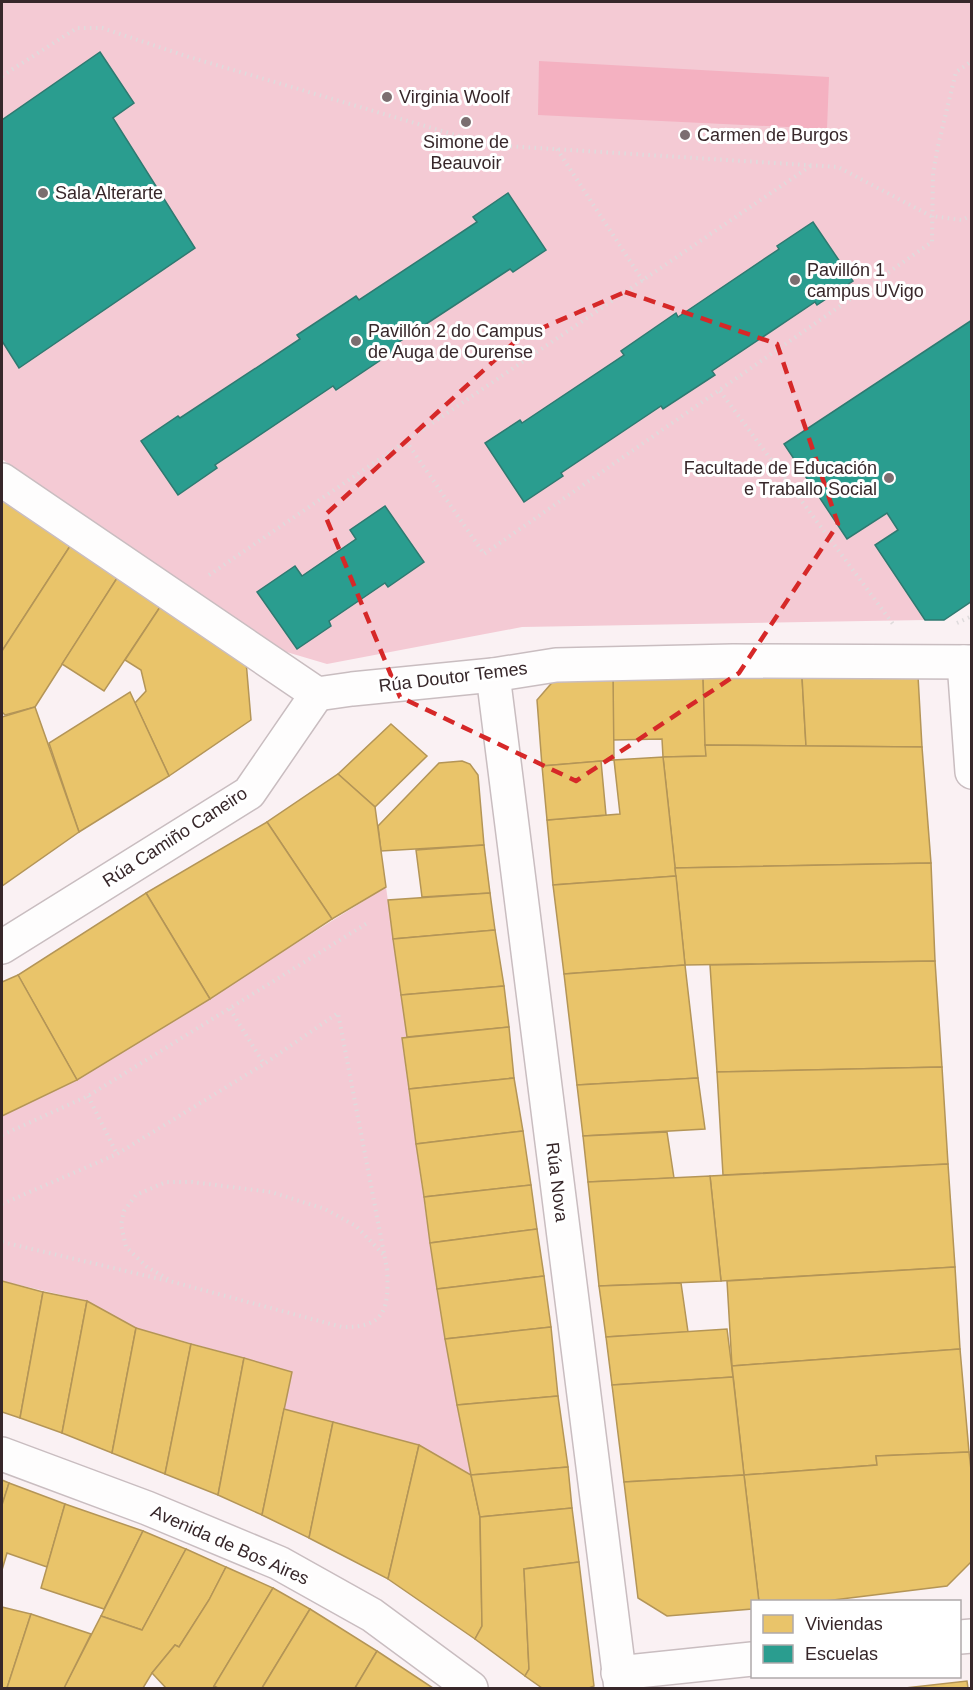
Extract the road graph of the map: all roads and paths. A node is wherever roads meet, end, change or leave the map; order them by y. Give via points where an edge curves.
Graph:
1 (972, 60) edge
2 (2, 76) edge
3 (556, 149) junction
4 (813, 165) junction
5 (972, 215) edge
6 (931, 216) junction
7 (643, 281) junction
8 (720, 391) junction
9 (406, 441) junction
10 (2, 480) edge
11 (203, 579) dead end
12 (898, 662) junction
13 (968, 662) edge
14 (493, 675) junction
15 (317, 694) junction
16 (972, 772) edge
17 (369, 922) dead end
18 (2, 947) edge
19 (230, 1009) junction
20 (264, 1064) junction
21 (87, 1096) junction
22 (2, 1135) edge
23 (117, 1154) junction
24 (2, 1204) edge
25 (2, 1242) edge
26 (384, 1255) junction
27 (173, 1282) junction
28 (2, 1454) edge
29 (751, 1659) edge
30 (620, 1681) edge
31 (471, 1689) edge

1 - 6 path via 956,72 933,173
2 - 3 path via 77,28 102,28 490,145
3 - 4 path
3 - 7 path
4 - 6 path via 838,167
4 - 7 path
5 - 6 path via 962,220
6 - 8 path via 932,242
7 - 9 path
8 - 9 path via 484,554
8 - 12 path via 893,625
9 - 11 path
10 - 15 street
12 - 13 street, Rúa Doutor Temes
12 - 14 street, Rúa Doutor Temes via 556,665
13 - 16 street
14 - 15 street, Rúa Doutor Temes
14 - 30 street, Rúa Nova
15 - 18 street, Rúa Camiño Caneiro via 249,793
17 - 19 path
19 - 20 path
19 - 21 path
20 - 23 path
20 - 26 path via 338,1013
21 - 22 path
21 - 23 path
23 - 24 path
25 - 27 path
26 - 27 path via 387,1303 381,1315 363,1326 342,1327
26 - 27 path via 356,1226 325,1209 272,1192 166,1182 136,1195 124,1211 121,1225 126,1247 147,1267
28 - 31 street, Avenida de Bos Aires via 279,1563 372,1615
29 - 30 street

